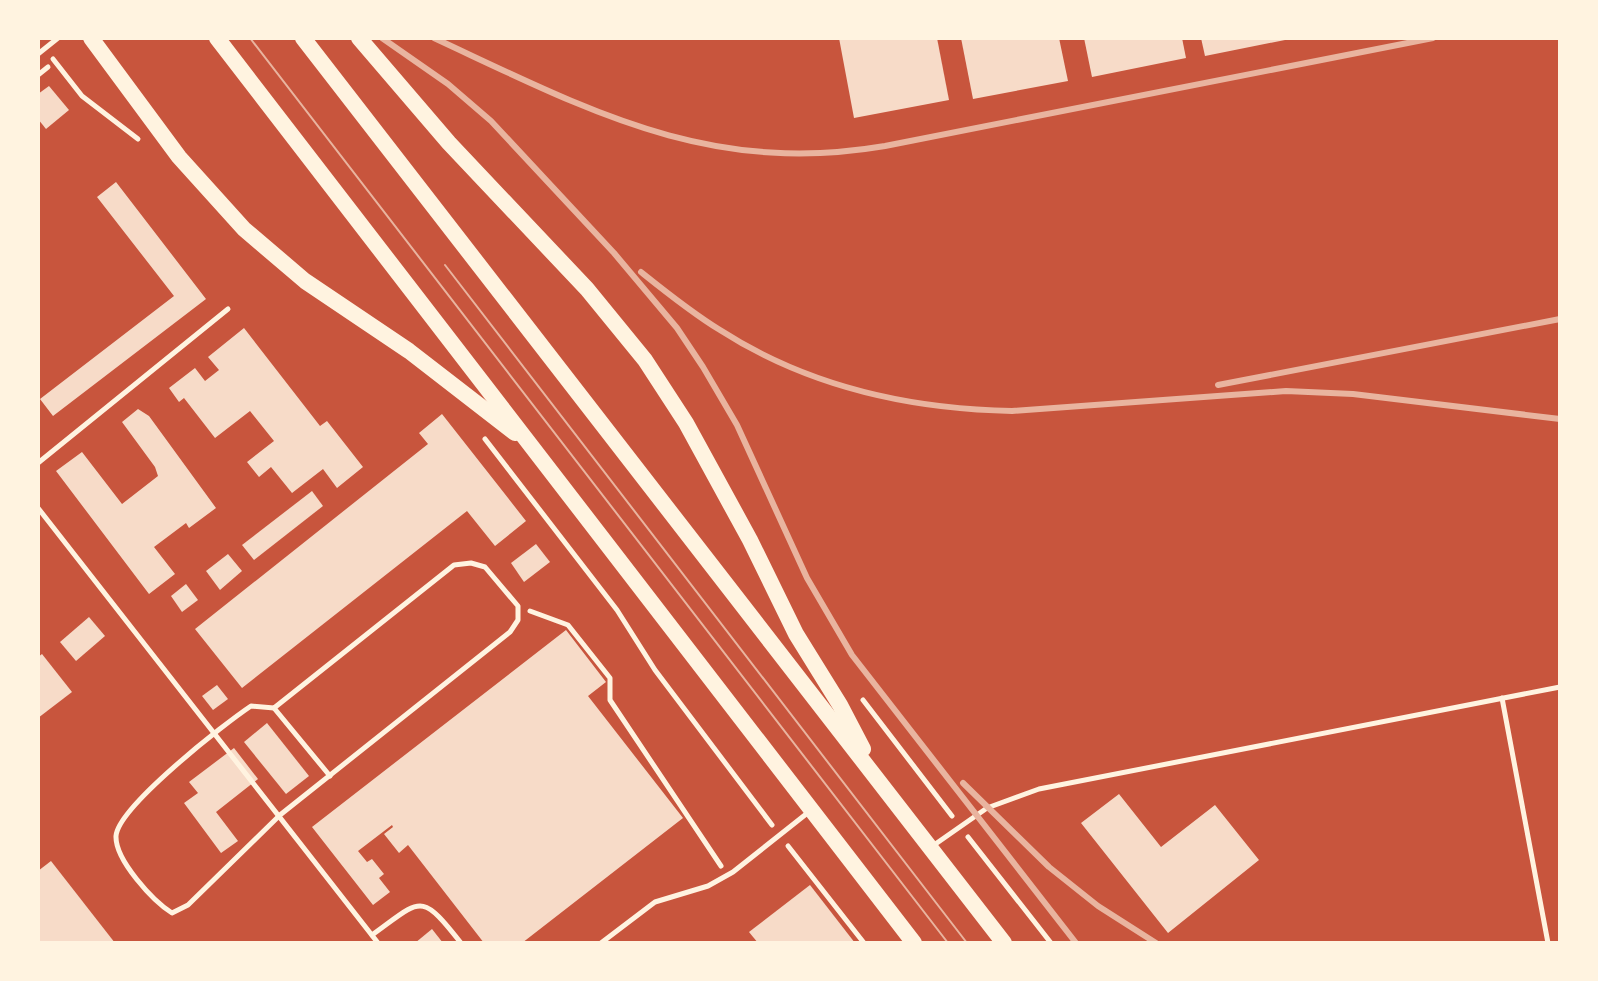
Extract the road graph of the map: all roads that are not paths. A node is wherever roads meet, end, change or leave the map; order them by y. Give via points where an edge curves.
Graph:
1 (58, 38) edge
2 (91, 38) edge
3 (217, 38) edge
4 (303, 38) edge
5 (359, 38) edge
6 (38, 54) edge
7 (228, 309) dead end
8 (529, 443) junction
9 (38, 463) edge
10 (38, 508) edge
11 (1560, 687) edge
12 (1502, 698) junction
13 (274, 708) junction
14 (215, 731) junction
15 (330, 776) junction
16 (877, 780) junction
17 (811, 810) junction
18 (280, 815) junction
19 (930, 848) junction
20 (372, 935) junction
21 (378, 943) edge
22 (461, 943) edge
23 (601, 943) edge
24 (914, 943) edge
25 (1004, 943) edge
26 (1548, 943) edge

1 - 6 lane
2 - 8 main road via 179,157 244,229 305,281 420,358
3 - 8 main road
4 - 16 main road
5 - 16 main road via 449,143 597,299 645,360 686,423
7 - 9 lane
8 - 17 main road
10 - 14 lane
11 - 12 lane
12 - 19 lane via 1039,789 987,808
12 - 26 lane
13 - 14 lane via 251,706
13 - 15 lane
13 - 15 lane via 454,565 485,567 518,606 518,620 510,632
14 - 18 lane
14 - 18 lane via 120,823 118,851 156,902 172,913 188,905
15 - 18 lane
16 - 19 main road
17 - 23 lane via 727,875 655,902
17 - 24 main road
18 - 20 lane
19 - 25 main road
20 - 21 lane
20 - 22 lane via 413,905 425,906

